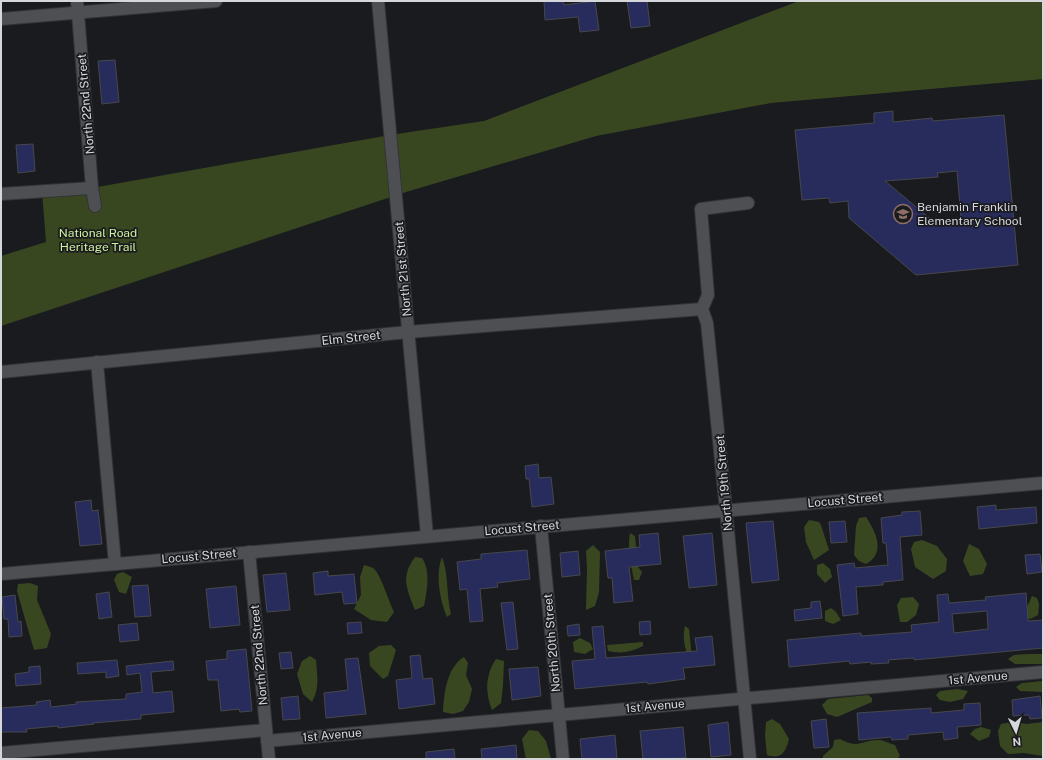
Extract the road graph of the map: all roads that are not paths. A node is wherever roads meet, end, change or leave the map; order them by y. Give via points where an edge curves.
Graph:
1 (216, 1) edge
2 (378, 1) edge
3 (78, 7) edge
4 (1, 19) edge
5 (92, 188) junction
6 (1, 194) edge
7 (748, 203) dead end
8 (95, 206) dead end
9 (702, 309) junction
10 (408, 332) junction
11 (97, 362) junction
12 (1, 372) edge
13 (1043, 483) edge
14 (726, 510) junction
15 (541, 526) junction
16 (427, 536) junction
17 (249, 552) junction
18 (115, 564) junction
19 (1, 574) edge
20 (1043, 672) edge
21 (744, 698) junction
22 (559, 714) junction
23 (267, 736) junction
24 (1, 753) edge
25 (269, 759) edge
26 (563, 759) edge
27 (750, 759) edge

1 - 3 street
2 - 10 street, North 21st Street
3 - 4 street
3 - 5 street, North 22nd Street
5 - 6 street
5 - 8 street, North 22nd Street
7 - 9 street via 701,209 708,295
9 - 10 street, Elm Street
9 - 14 street, North 19th Street via 707,323
10 - 11 street, Elm Street
10 - 16 street, North 21st Street
11 - 12 street, Elm Street
11 - 18 street
13 - 14 street, Locust Street
14 - 15 street, Locust Street
14 - 21 street, North 19th Street
15 - 16 street, Locust Street
15 - 22 street, North 20th Street
16 - 17 street, Locust Street
17 - 18 street, Locust Street
17 - 23 street, North 22nd Street
18 - 19 street, Locust Street
20 - 21 street, 1st Avenue
21 - 22 street, 1st Avenue
21 - 27 street, North 19th Street
22 - 23 street, 1st Avenue
22 - 26 street, North 20th Street
23 - 24 street, 1st Avenue
23 - 25 street, North 22nd Street

